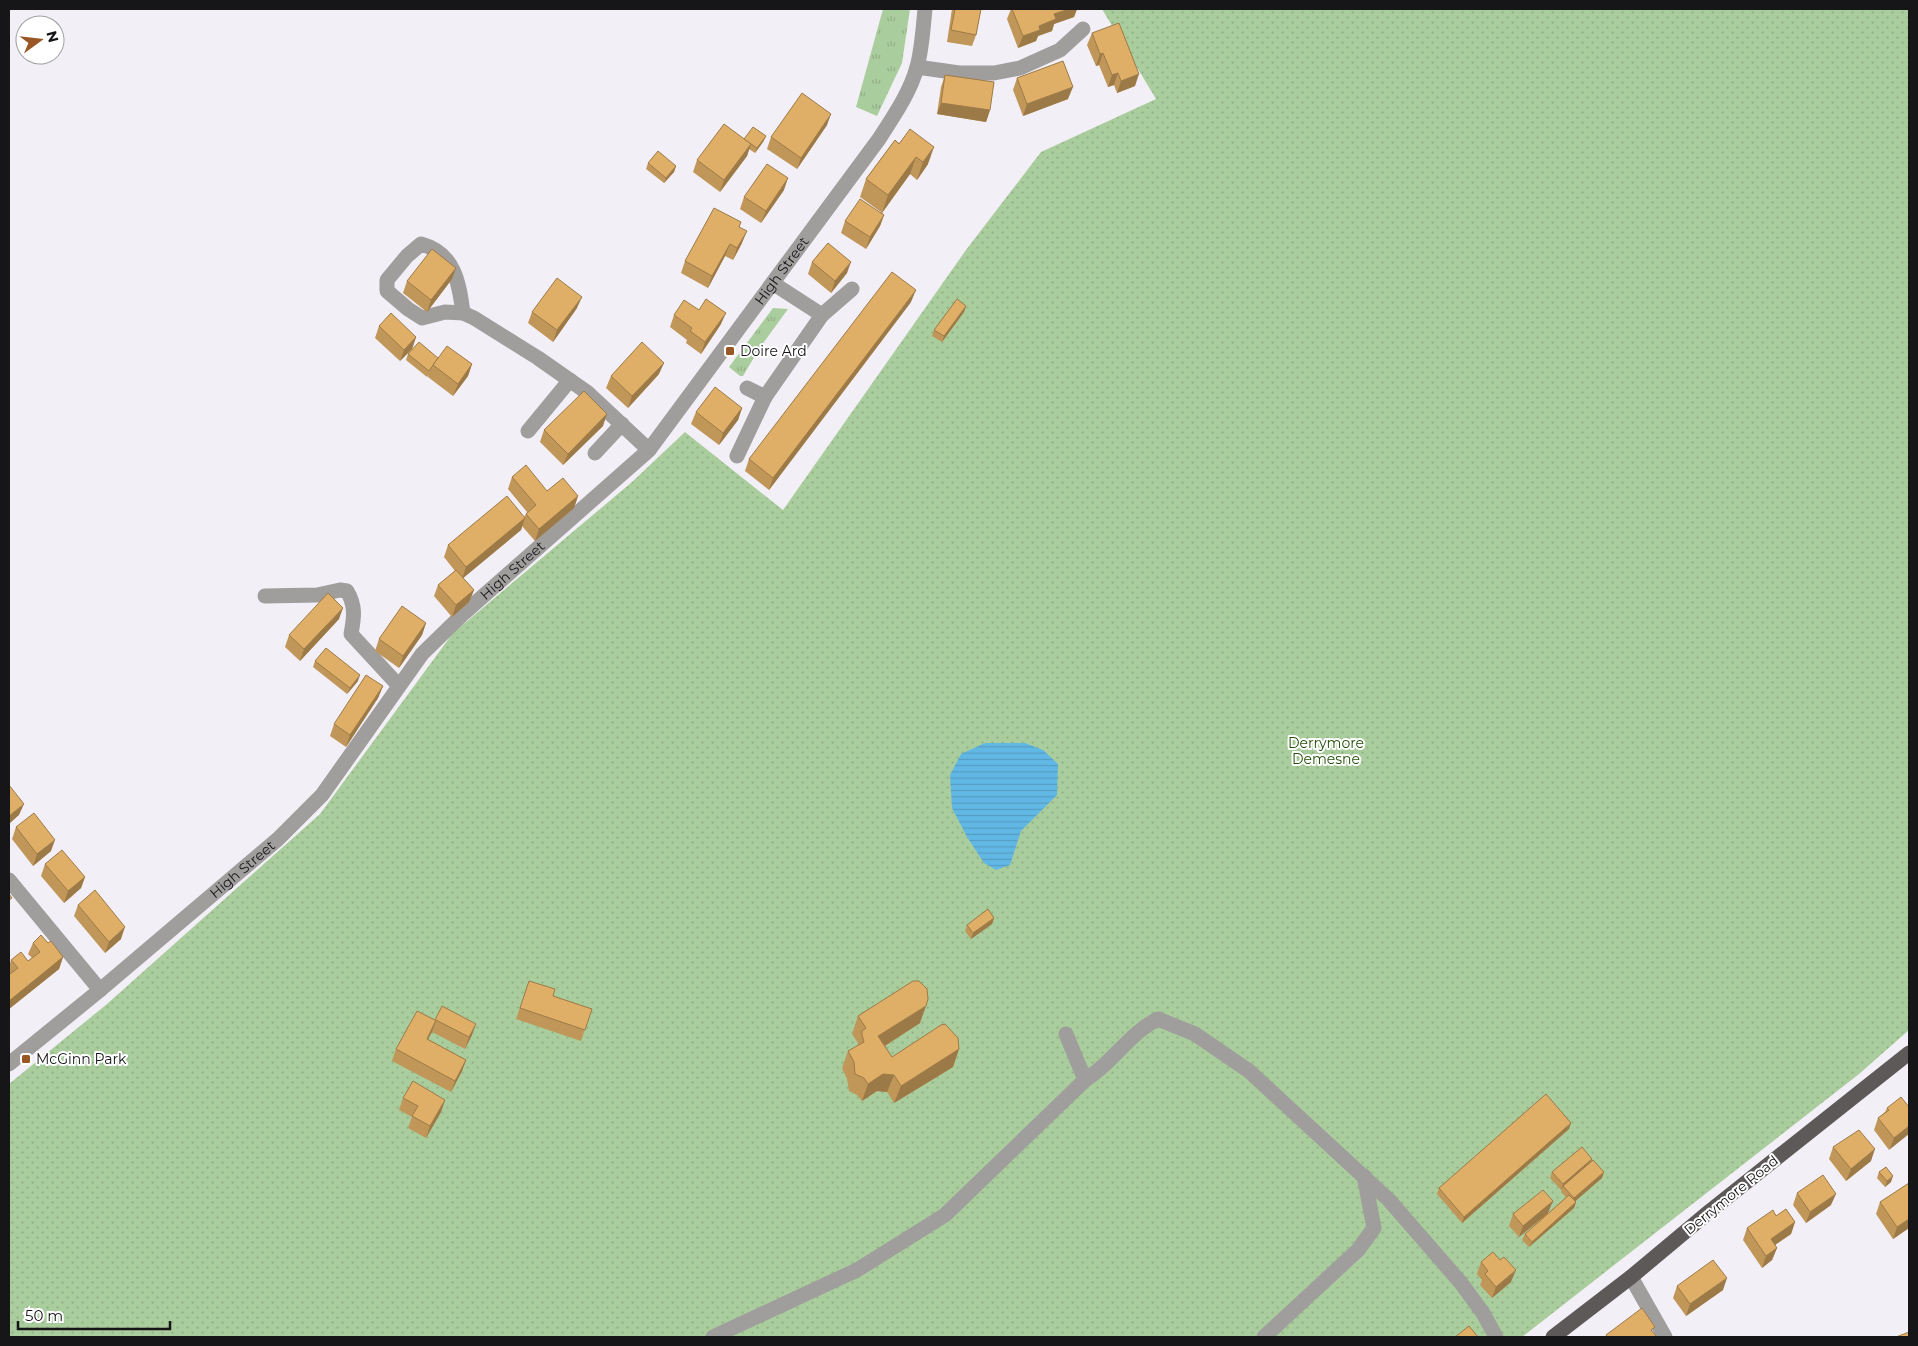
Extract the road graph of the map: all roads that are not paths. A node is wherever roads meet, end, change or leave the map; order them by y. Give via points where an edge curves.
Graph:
1 (925, 9) edge
2 (1083, 29) dead end
3 (917, 67) junction
4 (774, 284) junction
5 (852, 288) dead end
6 (463, 313) junction
7 (822, 315) junction
8 (570, 380) junction
9 (747, 388) dead end
10 (765, 397) junction
11 (622, 424) junction
12 (528, 430) dead end
13 (649, 450) junction
14 (594, 453) dead end
15 (737, 456) dead end
16 (265, 596) dead end
17 (399, 686) junction
18 (9, 880) edge
19 (100, 990) junction
20 (1066, 1034) dead end
21 (1909, 1053) edge
22 (9, 1064) edge
23 (1085, 1080) junction
24 (1364, 1176) junction
25 (1632, 1277) junction
26 (713, 1337) edge
27 (1264, 1337) edge
28 (1496, 1337) edge
29 (1553, 1337) edge
30 (1665, 1337) edge

1 - 3 street, High Street
2 - 3 street via 1060,50 1020,68 994,74
3 - 4 street, High Street via 906,94 879,140
4 - 7 street
4 - 13 street, High Street
5 - 7 street
6 - 6 street via 445,312 422,318 387,291 387,280 420,244 430,246 450,262 460,285
6 - 8 street
7 - 10 street
8 - 11 street
8 - 12 street
9 - 10 street
10 - 15 street
11 - 13 street
11 - 14 street
13 - 17 street, High Street via 464,613 422,654
16 - 17 street via 347,591 355,611 350,634
17 - 19 street, High Street via 322,794 278,839
18 - 19 street
19 - 22 street, High Street
20 - 23 street
21 - 25 main road, Derrymore Road
23 - 24 street via 1099,1072 1147,1025 1158,1019 1195,1034 1248,1071
23 - 26 street via 945,1214 857,1270
24 - 27 street via 1374,1228 1358,1250
24 - 28 street via 1390,1200 1461,1283
25 - 29 main road, Derrymore Road
25 - 30 street

